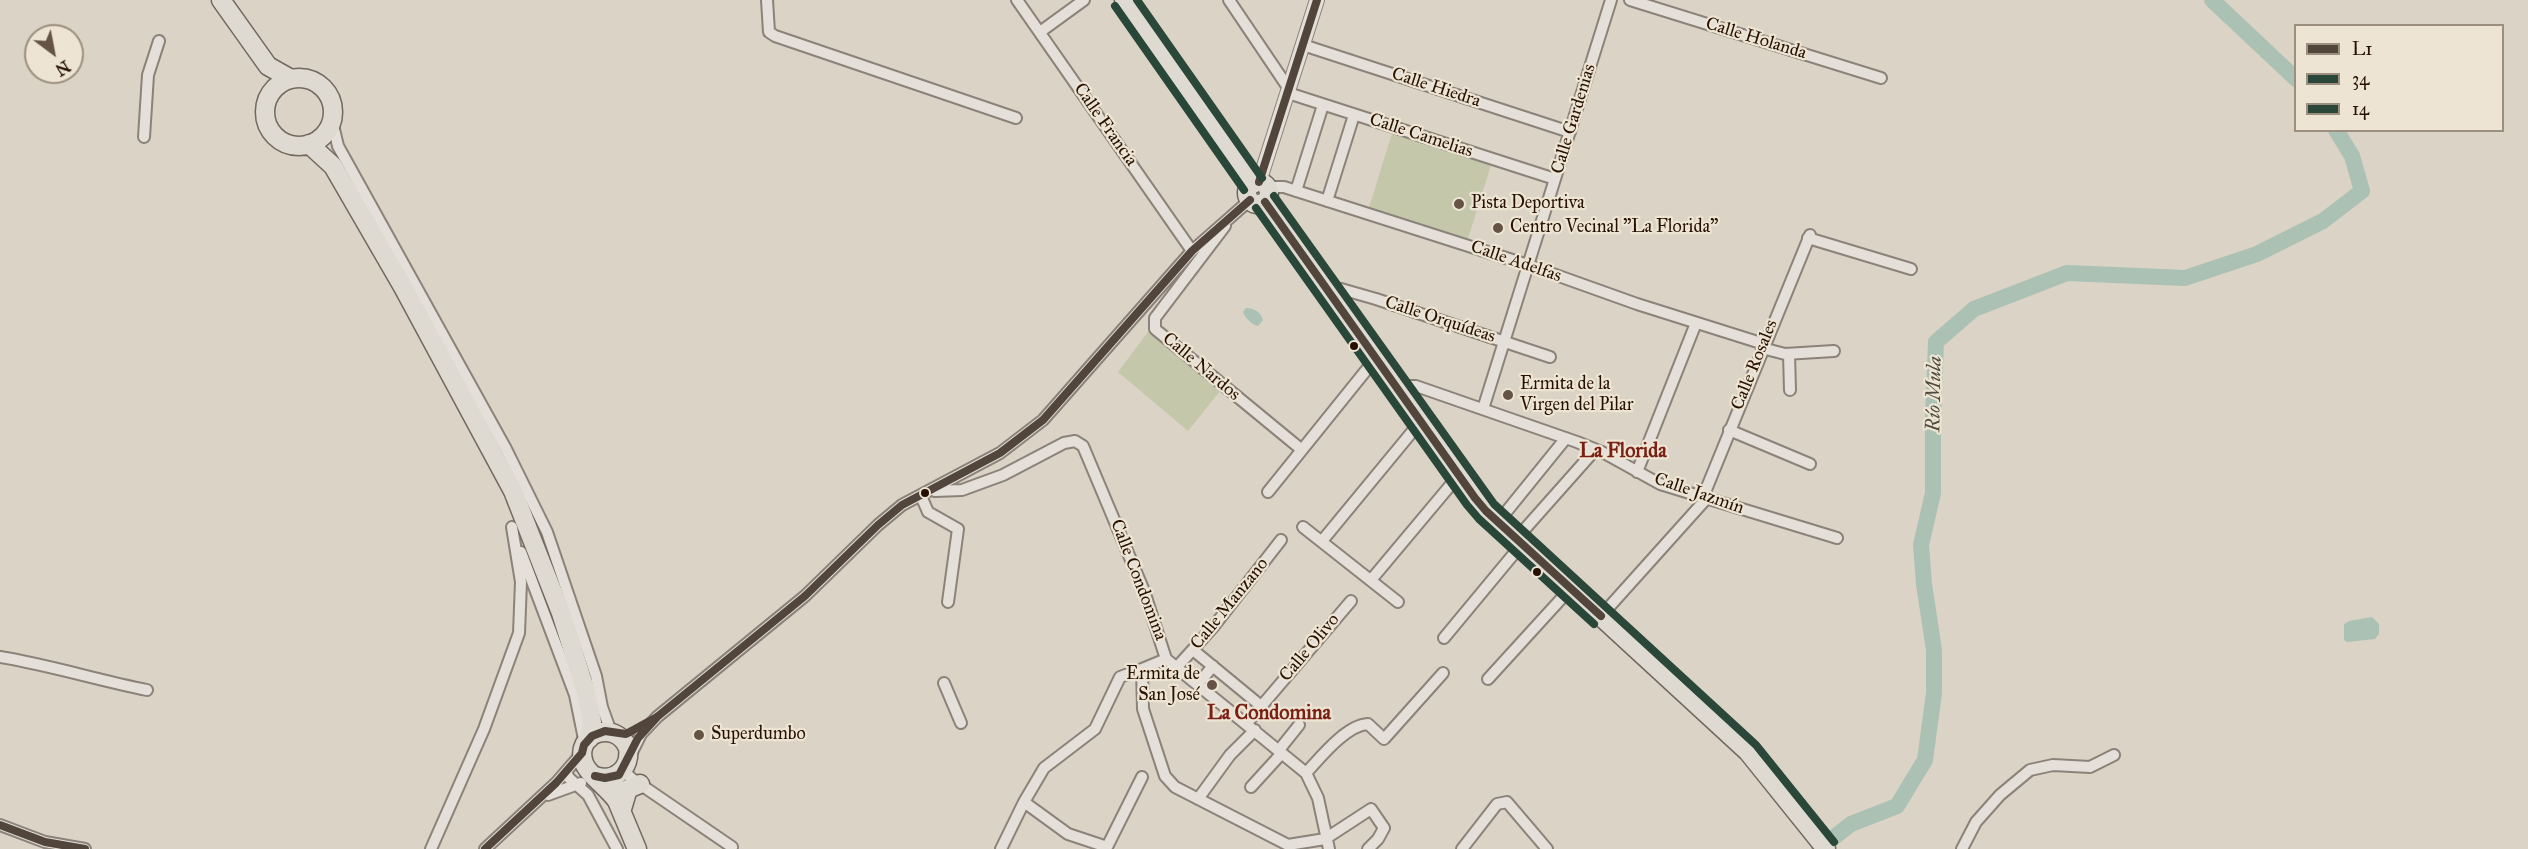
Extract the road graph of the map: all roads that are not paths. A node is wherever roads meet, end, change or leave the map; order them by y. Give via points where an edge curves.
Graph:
1 (221, 0) edge
2 (767, 0) edge
3 (1017, 0) edge
4 (1084, 0) edge
5 (1124, 0) edge
6 (1229, 0) edge
7 (1317, 0) edge
8 (1611, 0) edge
9 (1630, 0) edge
10 (1040, 32) junction
11 (159, 41) dead end
12 (1303, 45) junction
13 (268, 66) junction
14 (1881, 78) dead end
15 (291, 79) junction
16 (1288, 91) junction
17 (271, 93) junction
18 (1323, 105) junction
19 (1354, 115) junction
20 (1016, 118) dead end
21 (330, 125) junction
22 (1570, 132) junction
23 (144, 137) dead end
24 (309, 144) junction
25 (333, 166) junction
26 (1555, 179) junction
27 (1259, 191) junction
28 (1296, 191) junction
29 (1327, 201) junction
30 (1234, 212) junction
31 (1192, 251) junction
32 (1528, 265) junction
33 (1911, 269) dead end
34 (1328, 290) junction
35 (1696, 323) junction
36 (1503, 340) junction
37 (1763, 346) junction
38 (1834, 351) dead end
39 (1789, 354) junction
40 (1550, 357) dead end
41 (1376, 358) junction
42 (1396, 386) junction
43 (1790, 390) dead end
44 (1483, 409) junction
45 (1421, 421) junction
46 (1729, 430) junction
47 (1566, 438) junction
48 (1302, 450) junction
49 (1595, 450) junction
50 (1810, 464) dead end
51 (1637, 471) junction
52 (1459, 475) junction
53 (932, 491) junction
54 (1268, 492) dead end
55 (921, 496) junction
56 (1705, 497) junction
57 (1498, 522) junction
58 (1303, 527) dead end
59 (1837, 538) dead end
60 (1281, 540) dead end
61 (1519, 541) junction
62 (1322, 542) junction
63 (1371, 580) junction
64 (1570, 588) junction
65 (1351, 601) dead end
66 (948, 602) dead end
67 (1398, 602) dead end
68 (1601, 616) junction
69 (1444, 638) dead end
70 (1193, 650) junction
71 (0, 657) edge
72 (1166, 659) junction
73 (1212, 666) junction
74 (1177, 668) junction
75 (1142, 669) junction
76 (1443, 673) dead end
77 (1488, 679) dead end
78 (944, 683) dead end
79 (1198, 684) junction
80 (147, 690) dead end
81 (586, 692) junction
82 (1262, 706) junction
83 (657, 717) junction
84 (961, 723) dead end
85 (1299, 724) dead end
86 (1251, 727) junction
87 (613, 732) junction
88 (585, 747) junction
89 (1280, 752) junction
90 (2114, 755) dead end
91 (626, 765) junction
92 (566, 772) junction
93 (1306, 773) junction
94 (595, 776) junction
95 (1142, 777) dead end
96 (640, 784) junction
97 (576, 785) junction
98 (1251, 787) dead end
99 (1198, 799) junction
100 (534, 802) junction
101 (1024, 802) junction
102 (619, 807) junction
103 (0, 825) edge
104 (1327, 844) edge
105 (85, 849) edge
106 (431, 849) edge
107 (486, 849) edge
108 (617, 849) edge
109 (637, 849) edge
110 (731, 849) edge
111 (1001, 849) edge
112 (1368, 849) edge
113 (1462, 849) edge
114 (1547, 849) edge
115 (1826, 849) edge
116 (1962, 849) edge

1 - 13 main road
2 - 20 street via 769,32 775,36
3 - 10 street, Calle Francia
4 - 10 street
5 - 27 main road
6 - 16 street
7 - 12 street
8 - 22 street, Calle Gardenias
9 - 14 street, Calle Holanda
10 - 31 street, Calle Francia
11 - 23 street via 148,75
12 - 16 street
12 - 22 street, Calle Hiedra
13 - 15 main road
13 - 17 main road
15 - 17 main road
15 - 21 main road via 303,78 323,87 333,107
16 - 18 street, Calle Camelias
16 - 27 street
17 - 24 main road via 265,111 272,132 290,145
18 - 19 street, Calle Camelias
18 - 28 street
19 - 26 street, Calle Camelias
19 - 29 street
21 - 24 main road via 321,138
21 - 25 main road
21 - 87 street via 547,532
22 - 26 street, Calle Gardenias
24 - 25 main road
25 - 81 main road via 513,491 561,613
26 - 32 street, Calle Gardenias
27 - 28 street, Calle Adelfas via 1277,186
27 - 30 street
27 - 34 main road
28 - 29 street, Calle Adelfas
29 - 32 street, Calle Adelfas
30 - 31 street
30 - 48 street, Calle Nardos via 1155,318 1155,329
31 - 53 street via 1043,420 1000,453
32 - 35 street, Calle Adelfas
32 - 36 street, Calle Gardenias
33 - 37 street, Calle Rosales via 1809,236
34 - 36 street, Calle Orquídeas via 1341,288
34 - 41 main road
35 - 37 street, Calle Adelfas
35 - 51 street
36 - 40 street, Calle Orquídeas
36 - 44 street, Calle Gardenias
37 - 39 street, Calle Adelfas
37 - 46 street, Calle Rosales
38 - 39 street, Calle Adelfas
39 - 43 street
41 - 42 main road
41 - 48 street
42 - 44 street, Calle Jazmín via 1416,386
42 - 45 main road
44 - 47 street, Calle Jazmín
45 - 52 main road
45 - 62 street
46 - 50 street
46 - 56 street, Calle Rosales
47 - 49 street, Calle Jazmín
47 - 57 street
48 - 54 street
49 - 51 street, Calle Jazmín
49 - 61 street
51 - 56 street, Calle Jazmín via 1660,484
52 - 57 main road
52 - 63 street
53 - 55 street
53 - 72 street, Calle Condomina via 962,490 1003,475 1064,442 1075,441 1083,446 1144,591
55 - 66 street via 928,512 958,529
55 - 83 street via 902,505 878,525 805,596
56 - 59 street, Calle Jazmín
56 - 68 street, Calle Rosales
57 - 61 main road
58 - 62 street
60 - 70 street, Calle Manzano
61 - 64 main road
61 - 69 street
62 - 63 street
63 - 67 street
64 - 68 main road
64 - 77 street
65 - 82 street, Calle Olivo
68 - 115 main road via 1748,752
70 - 73 street
70 - 74 street, Calle Manzano
71 - 80 street
72 - 74 street, Calle Condomina
72 - 75 street
73 - 79 street
73 - 82 street
74 - 79 street, Calle Condomina
75 - 99 street via 1143,709 1165,776 1175,787
75 - 101 street via 1120,677 1095,729 1044,768
76 - 93 street via 1384,739 1368,724 1360,724 1332,745
78 - 84 street
79 - 86 street, Calle Condomina
81 - 87 main road via 599,720
81 - 88 main road via 592,722
82 - 86 street, Calle Olivo
83 - 87 street via 632,731
83 - 91 street via 636,742
85 - 89 street
86 - 89 street, Calle Condomina
86 - 99 street, Calle Olivo
87 - 88 main road via 600,732
87 - 91 main road via 626,742
88 - 92 street
88 - 94 main road via 587,769
88 - 106 street via 575,695 512,526 521,582 519,633 484,729
89 - 93 street, Calle Condomina
89 - 98 street
90 - 116 street via 2090,767 2053,765 2030,770 1976,822
91 - 94 main road via 609,778
91 - 96 street
91 - 102 main road via 618,786
92 - 97 street
92 - 100 street
93 - 104 street, Calle Condomina via 1318,798
94 - 97 street
94 - 102 main road
95 - 101 street via 1107,847 1068,834
96 - 102 main road via 628,789
96 - 110 street
97 - 100 street
97 - 108 street via 588,795
99 - 104 street via 1288,845
100 - 107 street
101 - 111 street
102 - 109 main road
103 - 105 street via 45,842
104 - 112 street via 1371,809 1384,828
113 - 114 street via 1497,804 1507,802

